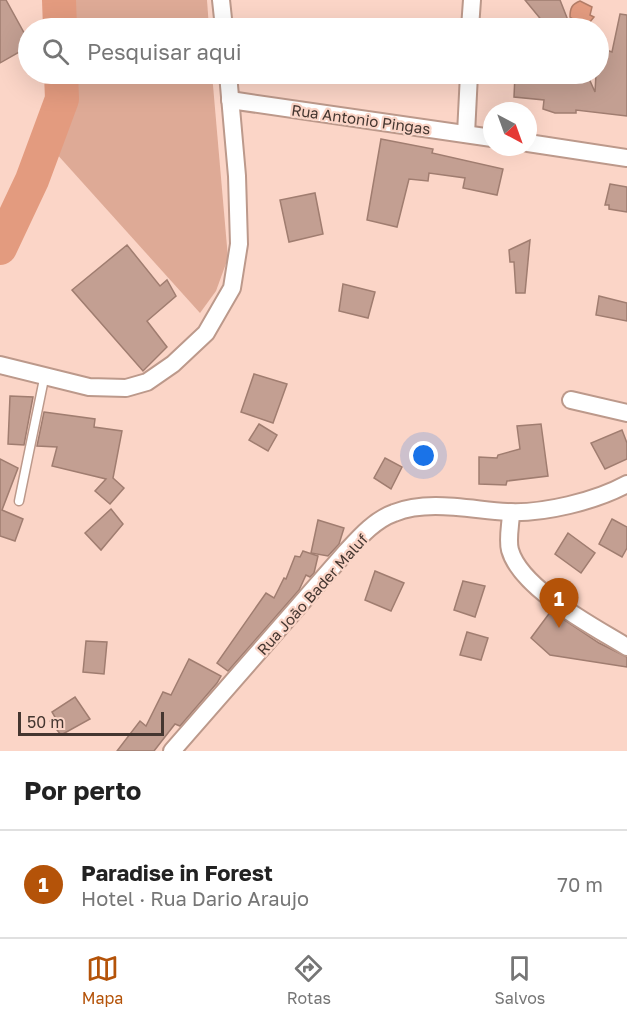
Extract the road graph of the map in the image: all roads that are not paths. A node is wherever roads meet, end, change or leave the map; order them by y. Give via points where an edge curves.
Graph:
1 (221, 0) edge
2 (472, 0) edge
3 (223, 18) edge
4 (471, 18) edge
5 (229, 84) edge
6 (468, 84) edge
7 (230, 99) junction
8 (466, 134) junction
9 (483, 137) edge
10 (537, 144) edge
11 (627, 158) edge
12 (0, 365) edge
13 (45, 374) junction
14 (571, 400) dead end
15 (627, 413) edge
16 (627, 484) edge
17 (19, 501) dead end
18 (511, 512) junction
19 (627, 647) edge
20 (172, 751) edge

1 - 3 street
2 - 4 street
5 - 7 street
6 - 8 street
7 - 8 street, Rua Antonio Pingas
7 - 13 street via 239,244 232,288 206,333 147,382 126,388 89,387
8 - 9 street, Rua Antonio Pingas
10 - 11 street
12 - 13 street
13 - 17 lane
14 - 15 street
16 - 18 street, Rua João Bader Maluf via 568,505
18 - 19 street via 510,549 527,578 557,603
18 - 20 street, Rua João Bader Maluf via 427,506 393,513 365,532

